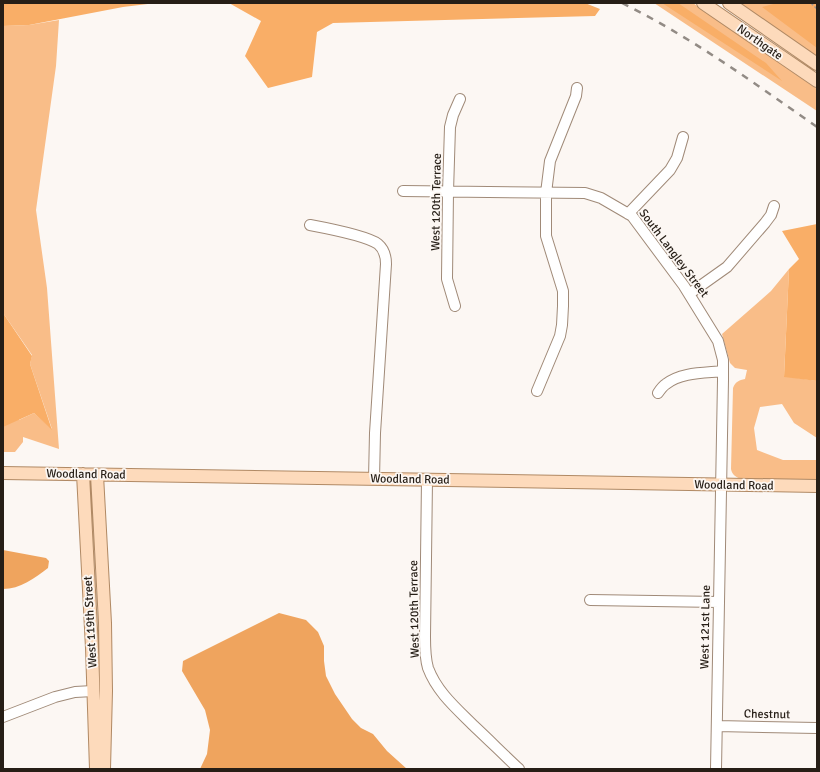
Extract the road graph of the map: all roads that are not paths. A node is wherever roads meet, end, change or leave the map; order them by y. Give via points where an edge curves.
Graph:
1 (703, 3) edge
2 (729, 3) edge
3 (817, 64) edge
4 (817, 81) edge
5 (577, 88) dead end
6 (460, 99) dead end
7 (683, 137) dead end
8 (403, 191) dead end
9 (448, 192) junction
10 (546, 193) junction
11 (774, 206) dead end
12 (628, 214) junction
13 (310, 225) dead end
14 (689, 294) junction
15 (455, 306) dead end
16 (723, 370) junction
17 (537, 391) dead end
18 (658, 393) dead end
19 (3, 473) edge
20 (82, 474) junction
21 (97, 475) junction
22 (374, 479) junction
23 (427, 480) junction
24 (720, 485) junction
25 (817, 486) edge
26 (590, 600) dead end
27 (719, 602) junction
28 (93, 691) junction
29 (3, 717) edge
30 (717, 726) junction
31 (817, 728) edge
32 (96, 769) edge
33 (104, 769) edge
34 (519, 769) edge
35 (716, 769) edge

1 - 4 main road, Northgate
2 - 3 main road, Northgate
5 - 10 street via 550,161
6 - 9 street, West 120th Terrace via 450,127
7 - 12 street via 677,158 670,170
8 - 9 street, South Langley Street
9 - 10 street, South Langley Street
9 - 15 street, West 120th Terrace via 447,279
10 - 12 street, South Langley Street via 584,193 601,198
10 - 17 street via 546,236 563,292 563,306 560,336
11 - 14 street via 765,223 727,268
12 - 14 street, South Langley Street
13 - 22 street via 368,239 377,244 384,253 386,264
14 - 16 street, South Langley Street via 718,341
16 - 18 street via 676,379 666,384
16 - 24 street, South Langley Street
19 - 20 main road, Woodland Road
20 - 21 main road, Woodland Road
20 - 28 main road, West 119th Street
21 - 22 main road, Woodland Road
21 - 33 main road, West 119th Street via 105,623
22 - 23 main road, Woodland Road
23 - 24 main road, Woodland Road
23 - 34 street, West 120th Terrace via 425,652 428,667 440,691 454,707
24 - 25 main road, Woodland Road
24 - 27 street, West 121st Lane
26 - 27 street
27 - 30 street, West 121st Lane
28 - 29 street via 55,697
28 - 32 main road, West 119th Street
30 - 31 street, Chestnut
30 - 35 street, West 121st Lane

